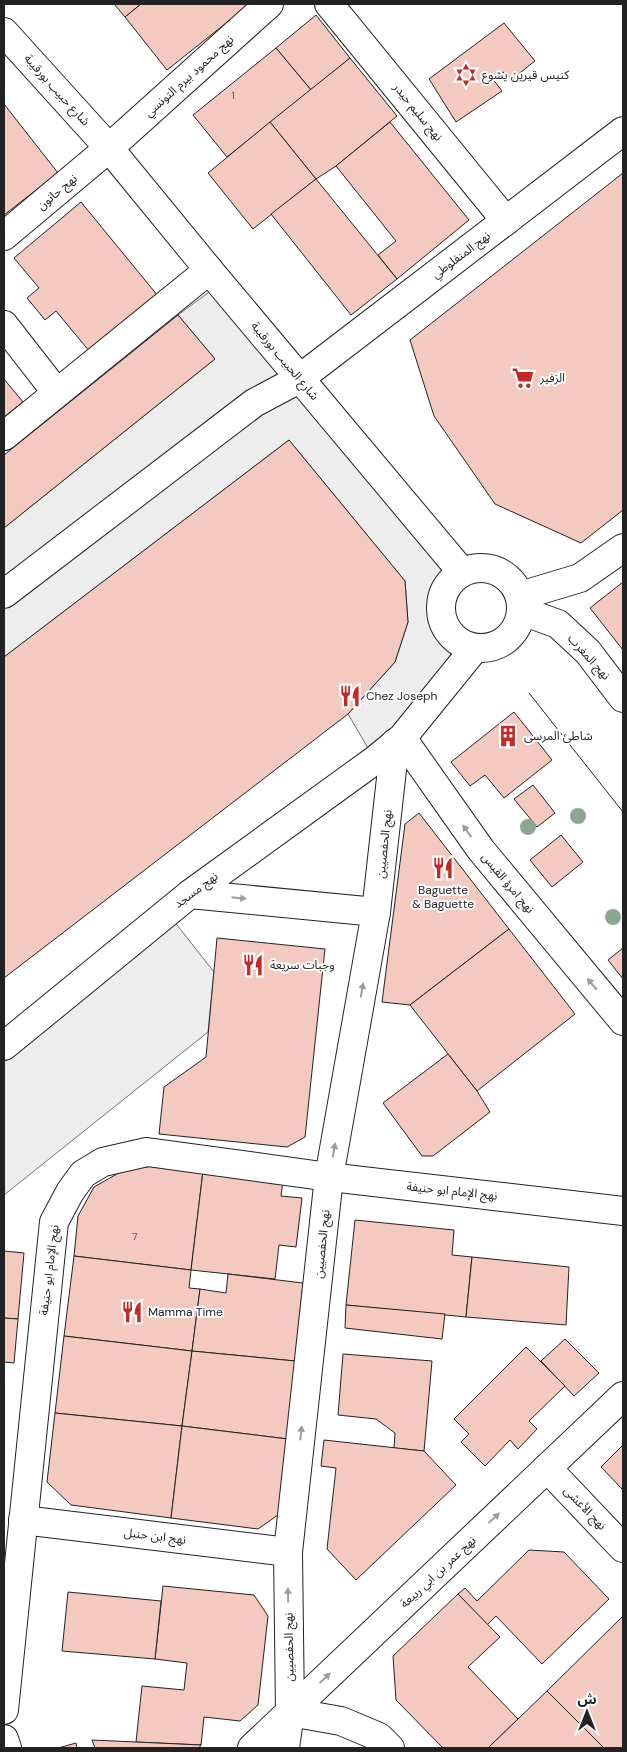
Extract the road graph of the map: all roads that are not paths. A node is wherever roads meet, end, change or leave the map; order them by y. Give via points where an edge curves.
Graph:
1 (269, 4) edge
2 (329, 4) edge
3 (6, 35) edge
4 (623, 132) edge
5 (109, 148) junction
6 (506, 221) junction
7 (4, 236) edge
8 (209, 270) junction
9 (4, 325) edge
10 (299, 378) junction
11 (57, 392) junction
12 (4, 436) edge
13 (623, 548) edge
14 (462, 572) junction
15 (4, 594) edge
16 (521, 604) junction
17 (475, 648) junction
18 (623, 698) edge
19 (398, 741) junction
20 (190, 894) junction
21 (376, 912) junction
22 (623, 1021) edge
23 (4, 1046) edge
24 (329, 1177) junction
25 (623, 1210) edge
26 (623, 1396) edge
27 (547, 1468) junction
28 (22, 1520) junction
29 (623, 1548) edge
30 (288, 1552) junction
31 (4, 1710) edge
32 (290, 1712) junction
33 (4, 1738) edge
34 (7, 1748) edge
35 (252, 1748) edge
36 (285, 1748) edge
37 (390, 1748) edge

1 - 5 street, نهج محمود بيرم التونسي
2 - 6 street, نهج سليم حيدر
3 - 5 street, شارع حبيب بورقيبة
4 - 6 street, نهج المنفلوطي
5 - 7 street, نهج حانون
5 - 8 street, شارع الحبيب بورقيبة
6 - 10 street, نهج المنفلوطي
8 - 10 street, شارع الحبيب بورقيبة
8 - 11 street
9 - 11 street
10 - 14 street, شارع الحبيب بورقيبة
10 - 15 street, نهج المنفلوطي via 254,403
11 - 12 street
13 - 16 street via 580,578
14 - 16 street via 489,568 503,574 513,583
14 - 17 street via 445,589 441,612 450,634
16 - 17 street via 520,622 507,640 497,646
16 - 18 street, نهج المغرب via 558,624 588,652
17 - 19 street, نهج مسجد
19 - 20 street, نهج مسجد
19 - 21 street, نهج الحفصيين
22 -> 19 street, نهج امرؤ القيس via 481,850
20 -> 21 street
20 - 23 street, نهج مسجد
24 -> 21 street, نهج الحفصيين
24 - 25 street, نهج الإمام ابو حنيفة
24 - 28 street, نهج الإمام ابو حنيفة via 147,1152 103,1162 83,1174 54,1222
30 -> 24 street, نهج الحفصيين
26 - 27 street, نهج عمر بن ابي ربيعة
27 - 29 street, نهج الأعشى
32 -> 27 street, نهج عمر بن ابي ربيعة
28 - 30 street, نهج ابن حنبل
28 - 31 street, نهج الإمام ابو حنيفة
32 -> 30 street, نهج الحفصيين
32 - 35 street, نهج عمر بن ابي ربيعة
32 - 36 street, نهج الحفصيين
32 - 37 street via 341,1721 379,1737
33 - 34 street

